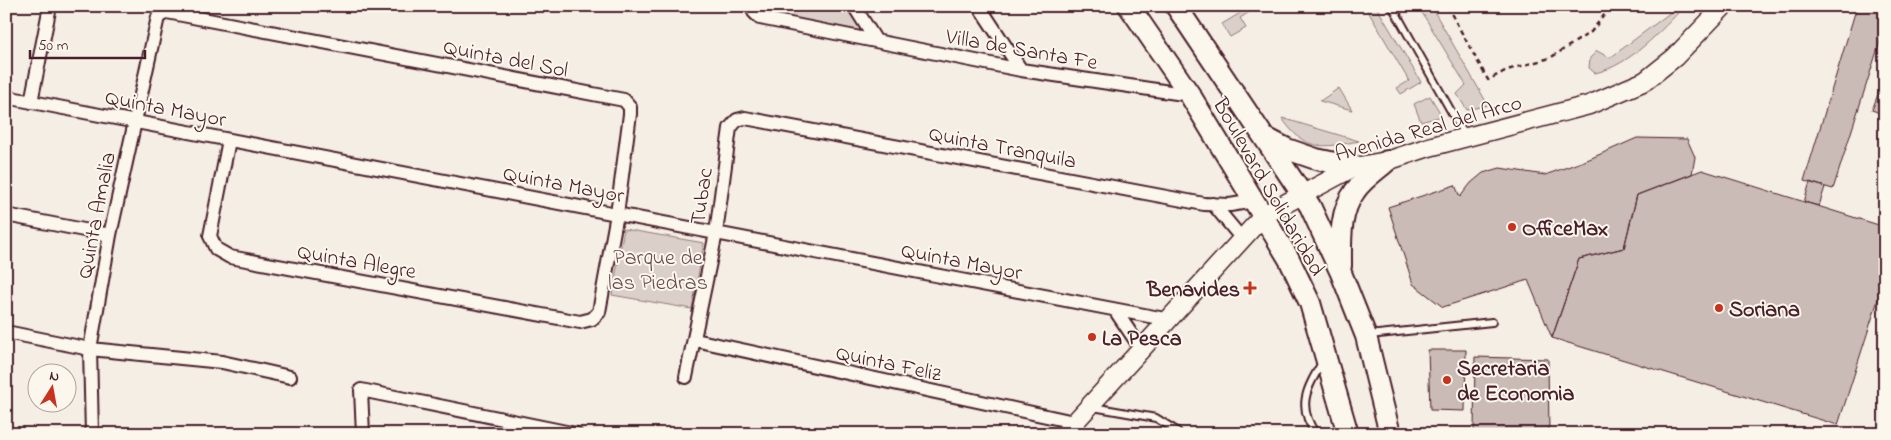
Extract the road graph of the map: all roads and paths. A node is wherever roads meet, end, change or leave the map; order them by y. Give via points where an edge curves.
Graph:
1 (50, 6) edge
2 (752, 6) edge
3 (854, 6) edge
4 (979, 6) edge
5 (1129, 6) edge
6 (1176, 6) edge
7 (1392, 6) edge
8 (1447, 6) edge
9 (1724, 6) edge
10 (167, 12) joint
11 (1606, 14) dead end
12 (876, 41) junction
13 (1021, 70) junction
14 (1190, 95) junction
15 (6, 97) edge
16 (31, 102) junction
17 (746, 118) joint
18 (135, 122) junction
19 (1266, 138) junction
20 (1466, 138) junction
21 (229, 140) junction
22 (1387, 161) junction
23 (1354, 167) junction
24 (1302, 193) junction
25 (1213, 204) junction
26 (1259, 208) junction
27 (617, 214) junction
28 (6, 215) edge
29 (716, 233) junction
30 (110, 235) junction
31 (1244, 240) junction
32 (1341, 274) junction
33 (1114, 310) junction
34 (599, 312) joint
35 (1170, 320) junction
36 (1492, 322) dead end
37 (6, 332) edge
38 (1366, 336) junction
39 (695, 340) junction
40 (90, 349) junction
41 (1142, 350) junction
42 (1327, 356) junction
43 (290, 377) dead end
44 (686, 377) dead end
45 (1089, 406) junction
46 (1069, 428) edge
47 (92, 434) edge
48 (362, 434) edge
49 (576, 434) edge
50 (1179, 434) edge
51 (1316, 434) edge
52 (1348, 434) edge
53 (1390, 434) edge

1 - 16 street
2 - 12 street, Villa de Santa Fe via 760,18
3 - 12 street
4 - 13 street
5 - 14 main road, Boulevard Solidaridad
6 - 19 main road, Boulevard Solidaridad
7 - 20 lane
8 - 11 path via 1488,80 1508,70 1550,58 1591,32
9 - 20 street, Avenida Real del Arco via 1675,57 1645,82 1589,105
10 - 18 street, Quinta Amalia via 158,17
10 - 27 street, Quinta del Sol via 624,100 630,106 630,114
12 - 13 street, Villa de Santa Fe
13 - 14 street, Villa de Santa Fe
14 - 26 main road, Boulevard Solidaridad
15 - 16 street, Quinta Mayor
16 - 18 street, Quinta Mayor
17 - 25 street, Quinta Tranquila
17 - 29 street, Tubac via 737,120 730,128
18 - 21 street, Quinta Mayor
18 - 30 street, Quinta Amalia
19 - 23 main road via 1316,159
19 - 24 main road, Boulevard Solidaridad
20 - 22 street, Avenida Real del Arco
21 - 27 street, Quinta Mayor
21 - 34 street, Quinta Alegre via 210,236 216,249 230,257 580,322 592,319
22 - 23 street, Avenida Real del Arco
22 - 32 main road via 1356,190 1345,210 1341,231
23 - 24 street, Avenida Real del Arco
24 - 26 street, Avenida Real del Arco
24 - 32 main road, Boulevard Solidaridad
25 - 26 street, Quinta Tranquila
25 - 31 street
26 - 31 street, Avenida Real del Arco
26 - 42 main road, Boulevard Solidaridad via 1310,303
27 - 29 street, Quinta Mayor
27 - 34 street, Quinta del Sol
28 - 30 street
29 - 33 street, Quinta Mayor
29 - 39 street, Tubac
30 - 40 street, Quinta Amalia
31 - 35 street, Avenida Real del Arco
32 - 38 main road, Boulevard Solidaridad
33 - 35 street, Quinta Mayor
33 - 41 street
35 - 41 street, Avenida Real del Arco
36 - 38 lane
37 - 40 street
38 - 53 main road, Boulevard Solidaridad
39 - 44 street, Tubac
39 - 46 street, Quinta Feliz
40 - 43 street via 222,362
40 - 47 street, Quinta Amalia
41 - 45 street, Avenida Real del Arco
42 - 51 lane via 1307,387 1305,398 1310,425
42 - 52 main road, Boulevard Solidaridad
45 - 46 street, Avenida Real del Arco
45 - 50 lane via 1156,418
48 - 49 street via 361,390

